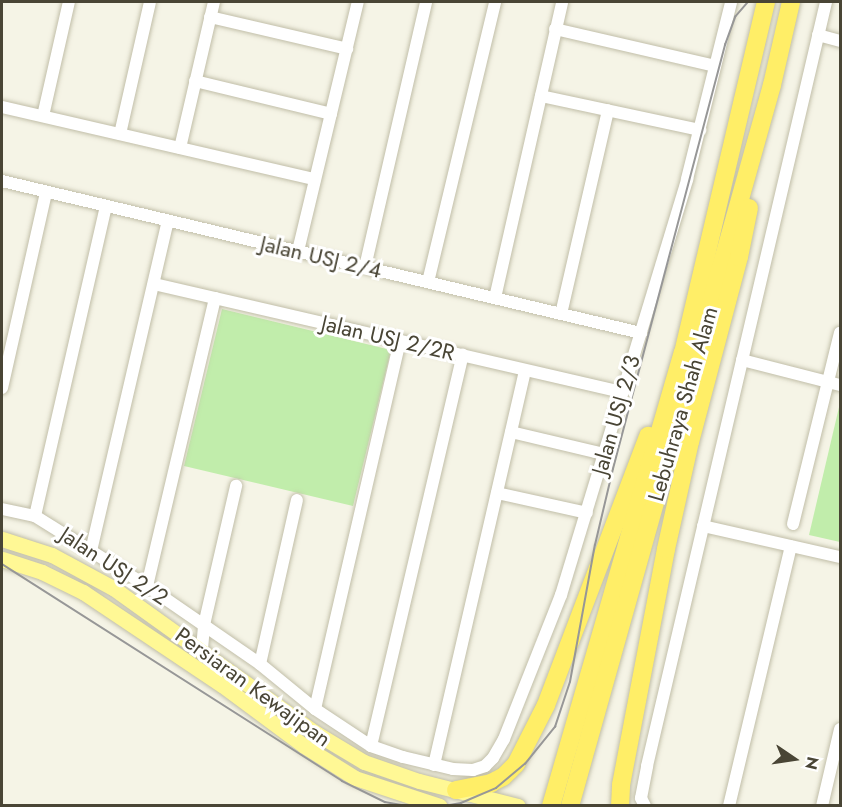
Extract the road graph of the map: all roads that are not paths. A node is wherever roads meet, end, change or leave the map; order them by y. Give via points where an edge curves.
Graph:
1 (69, 2) edge
2 (150, 2) edge
3 (214, 2) edge
4 (358, 2) edge
5 (426, 2) edge
6 (495, 2) edge
7 (562, 2) edge
8 (731, 2) edge
9 (766, 2) edge
10 (791, 2) edge
11 (826, 2) edge
12 (210, 17) junction
13 (555, 30) junction
14 (818, 35) junction
15 (840, 41) edge
16 (347, 48) junction
17 (715, 66) junction
18 (195, 81) junction
19 (772, 85) junction
20 (541, 96) junction
21 (2, 107) edge
22 (608, 110) junction
23 (331, 114) junction
24 (43, 116) junction
25 (700, 130) junction
26 (120, 134) junction
27 (180, 148) junction
28 (315, 179) junction
29 (2, 181) edge
30 (46, 192) junction
31 (105, 206) junction
32 (168, 221) junction
33 (298, 251) junction
34 (365, 267) junction
35 (428, 282) junction
36 (154, 284) junction
37 (215, 298) junction
38 (495, 298) junction
39 (561, 314) junction
40 (641, 333) junction
41 (840, 333) edge
42 (400, 341) junction
43 (683, 353) junction
44 (463, 355) junction
45 (742, 360) junction
46 (525, 370) junction
47 (835, 384) edge
48 (2, 388) edge
49 (623, 392) junction
50 (511, 432) junction
51 (604, 454) junction
52 (236, 486) dead end
53 (497, 493) junction
54 (297, 500) dead end
55 (2, 509) edge
56 (587, 513) junction
57 (35, 516) junction
58 (794, 524) dead end
59 (703, 526) junction
60 (2, 539) edge
61 (791, 546) junction
62 (91, 552) junction
63 (840, 557) edge
64 (2, 559) edge
65 (147, 586) junction
66 (204, 625) junction
67 (202, 649) junction
68 (260, 664) junction
69 (315, 709) junction
70 (840, 729) edge
71 (371, 746) junction
72 (434, 765) junction
73 (835, 780) edge
74 (456, 789) junction
75 (643, 804) edge
76 (440, 806) edge
77 (518, 806) edge
78 (551, 806) edge
79 (570, 806) edge
80 (620, 806) edge
81 (729, 806) edge
82 (822, 806) edge

1 - 24 street
2 - 26 street
3 - 12 street
4 - 16 street
5 - 34 street
6 - 35 street
7 - 13 street
8 - 17 street, Jalan USJ 2/3
9 - 43 highway, Lebuhraya Shah Alam
10 - 19 highway, Lebuhraya Shah Alam
11 - 14 street
12 - 16 street
12 - 18 street
13 - 17 street
13 - 20 street
14 - 15 street
14 - 45 street
16 - 23 street
17 - 25 street, Jalan USJ 2/3
18 - 23 street
18 - 27 street
19 - 79 highway, Lebuhraya Shah Alam
19 - 80 highway via 739,257 666,549
20 - 22 street
20 - 38 street
21 - 24 street
22 - 25 street
22 - 39 street
23 - 28 street
24 - 26 street
25 - 40 street, Jalan USJ 2/3
26 - 27 street
27 - 28 street
28 - 33 street
29 - 30 street, Jalan USJ 2/4
30 - 31 street, Jalan USJ 2/4
30 - 48 street
31 - 32 street, Jalan USJ 2/4
31 - 57 street
32 - 33 street, Jalan USJ 2/4
32 - 36 street
33 - 34 street, Jalan USJ 2/4
34 - 35 street, Jalan USJ 2/4
35 - 38 street, Jalan USJ 2/4
36 - 37 street, Jalan USJ 2/2R
36 - 62 street
37 - 42 street, Jalan USJ 2/2R
37 - 65 street
38 - 39 street, Jalan USJ 2/4
39 - 40 street, Jalan USJ 2/4
40 - 49 street, Jalan USJ 2/3
41 - 47 street
42 - 44 street, Jalan USJ 2/2R
42 - 69 street
43 - 74 highway via 663,395 546,705 516,764 491,783
43 - 78 highway, Lebuhraya Shah Alam
44 - 46 street, Jalan USJ 2/2R
44 - 71 street
45 - 47 street
45 - 59 street
46 - 49 street, Jalan USJ 2/2R
46 - 50 street
47 - 58 street
49 - 51 street, Jalan USJ 2/3
50 - 51 street
50 - 53 street
51 - 56 street, Jalan USJ 2/3
52 - 66 street
53 - 56 street
53 - 72 street
54 - 68 street
55 - 57 street, Jalan USJ 2/2
56 - 72 street, Jalan USJ 2/3 via 542,645 493,758 473,770
57 - 62 street, Jalan USJ 2/2
59 - 61 street
59 - 75 street via 647,766
60 - 67 main road, Persiaran Kewajipan via 52,555 89,573
61 - 63 street
61 - 81 street
62 - 65 street, Jalan USJ 2/2
64 - 76 main road, Persiaran Kewajipan via 50,575 83,592 222,685 304,746 355,777
65 - 66 street, Jalan USJ 2/2
66 - 67 street
66 - 68 street, Jalan USJ 2/2
67 - 74 main road, Persiaran Kewajipan via 341,750 387,772
68 - 69 street, Jalan USJ 2/2
69 - 71 street, Jalan USJ 2/2
70 - 73 street
71 - 72 street, Jalan USJ 2/2
73 - 82 street
74 - 77 main road, Persiaran Kewajipan

